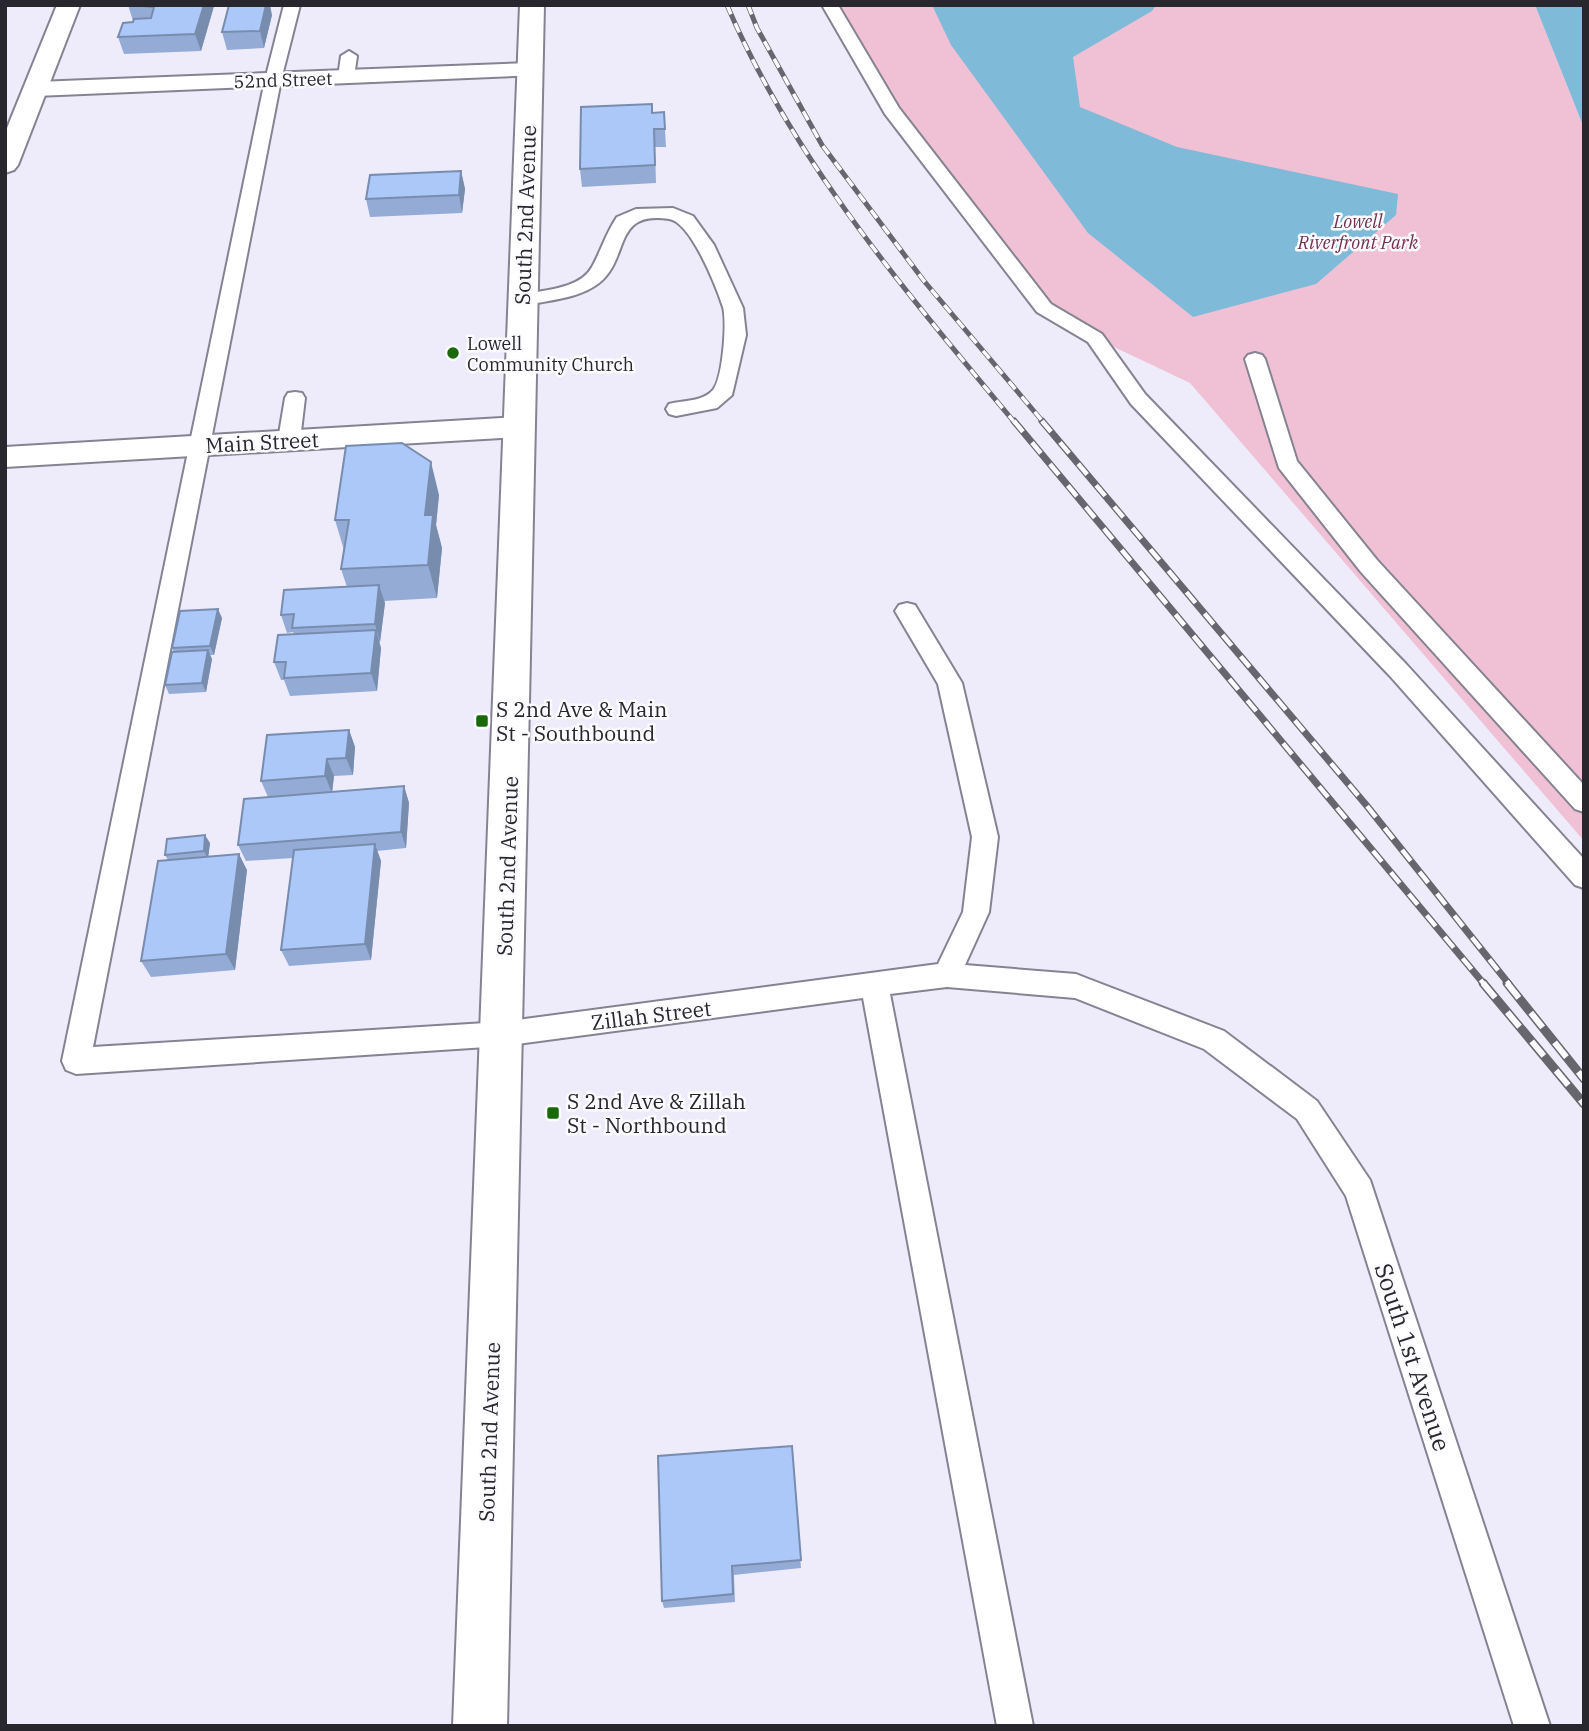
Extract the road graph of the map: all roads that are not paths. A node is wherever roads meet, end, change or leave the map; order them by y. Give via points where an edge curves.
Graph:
1 (69, 5) edge
2 (292, 5) edge
3 (532, 5) edge
4 (830, 5) edge
5 (530, 70) junction
6 (273, 80) junction
7 (36, 89) junction
8 (5, 165) edge
9 (523, 300) junction
10 (1255, 359) dead end
11 (295, 398) dead end
12 (676, 409) dead end
13 (519, 427) junction
14 (289, 440) junction
15 (200, 445) junction
16 (5, 457) edge
17 (907, 611) dead end
18 (1584, 802) edge
19 (1584, 877) edge
20 (947, 975) junction
21 (874, 986) junction
22 (502, 1034) junction
23 (1214, 1041) joint
24 (480, 1726) edge
25 (1015, 1726) edge
26 (1532, 1726) edge

1 - 7 street
2 - 6 lane
3 - 5 street, South 2nd Avenue
4 - 19 lane via 891,110 1044,307 1094,338 1138,399 1398,670
5 - 6 street, 52nd Street via 347,66
5 - 9 street, South 2nd Avenue
6 - 7 street, 52nd Street
6 - 15 lane
7 - 8 street
9 - 12 lane via 590,281 599,273 622,221 636,214 673,213 687,220 705,245 733,308 736,335 725,390 710,403
9 - 13 street, South 2nd Avenue
10 - 18 lane via 1287,463 1369,566
11 - 14 lane
13 - 14 street, Main Street
13 - 22 street, South 2nd Avenue
14 - 15 street, Main Street
15 - 16 street, Main Street
15 - 22 lane, Zillah Street via 76,1061
17 - 20 lane via 950,683 985,837 976,912
20 - 21 lane, Zillah Street
20 - 23 lane, Zillah Street via 1076,986
21 - 22 lane, Zillah Street
21 - 25 lane
22 - 24 street, South 2nd Avenue
23 - 26 lane, South 1st Avenue via 1307,1110 1359,1190

